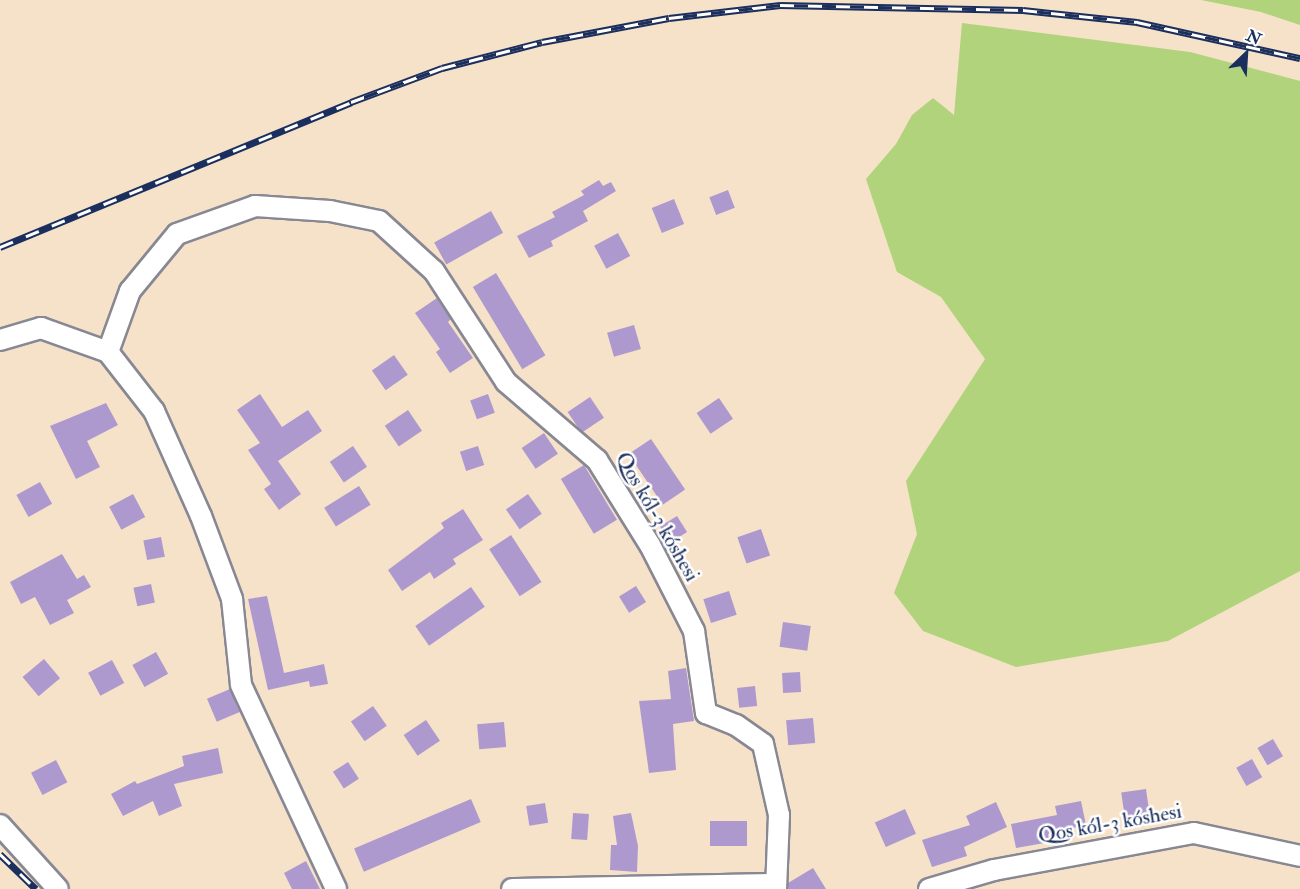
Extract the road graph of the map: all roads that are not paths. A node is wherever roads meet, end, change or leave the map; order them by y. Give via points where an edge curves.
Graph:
1 (0, 340) edge
2 (108, 352) junction
3 (0, 825) edge
4 (1300, 856) edge
5 (775, 886) edge
6 (58, 889) edge
7 (336, 889) edge
8 (512, 889) edge
9 (929, 889) edge

1 - 2 street via 41,328
2 - 5 street, Qos kól-3 kóshesi via 130,291 177,234 255,206 330,211 379,221 434,271 506,382 597,460 650,544 694,631 706,713 736,725 763,744 779,815
2 - 7 street via 154,411 201,516 232,599 241,685
3 - 6 street
4 - 9 street, Qos kól-3 kóshesi via 1194,833 994,870
5 - 8 street, Qos kól-3 kóshesi

